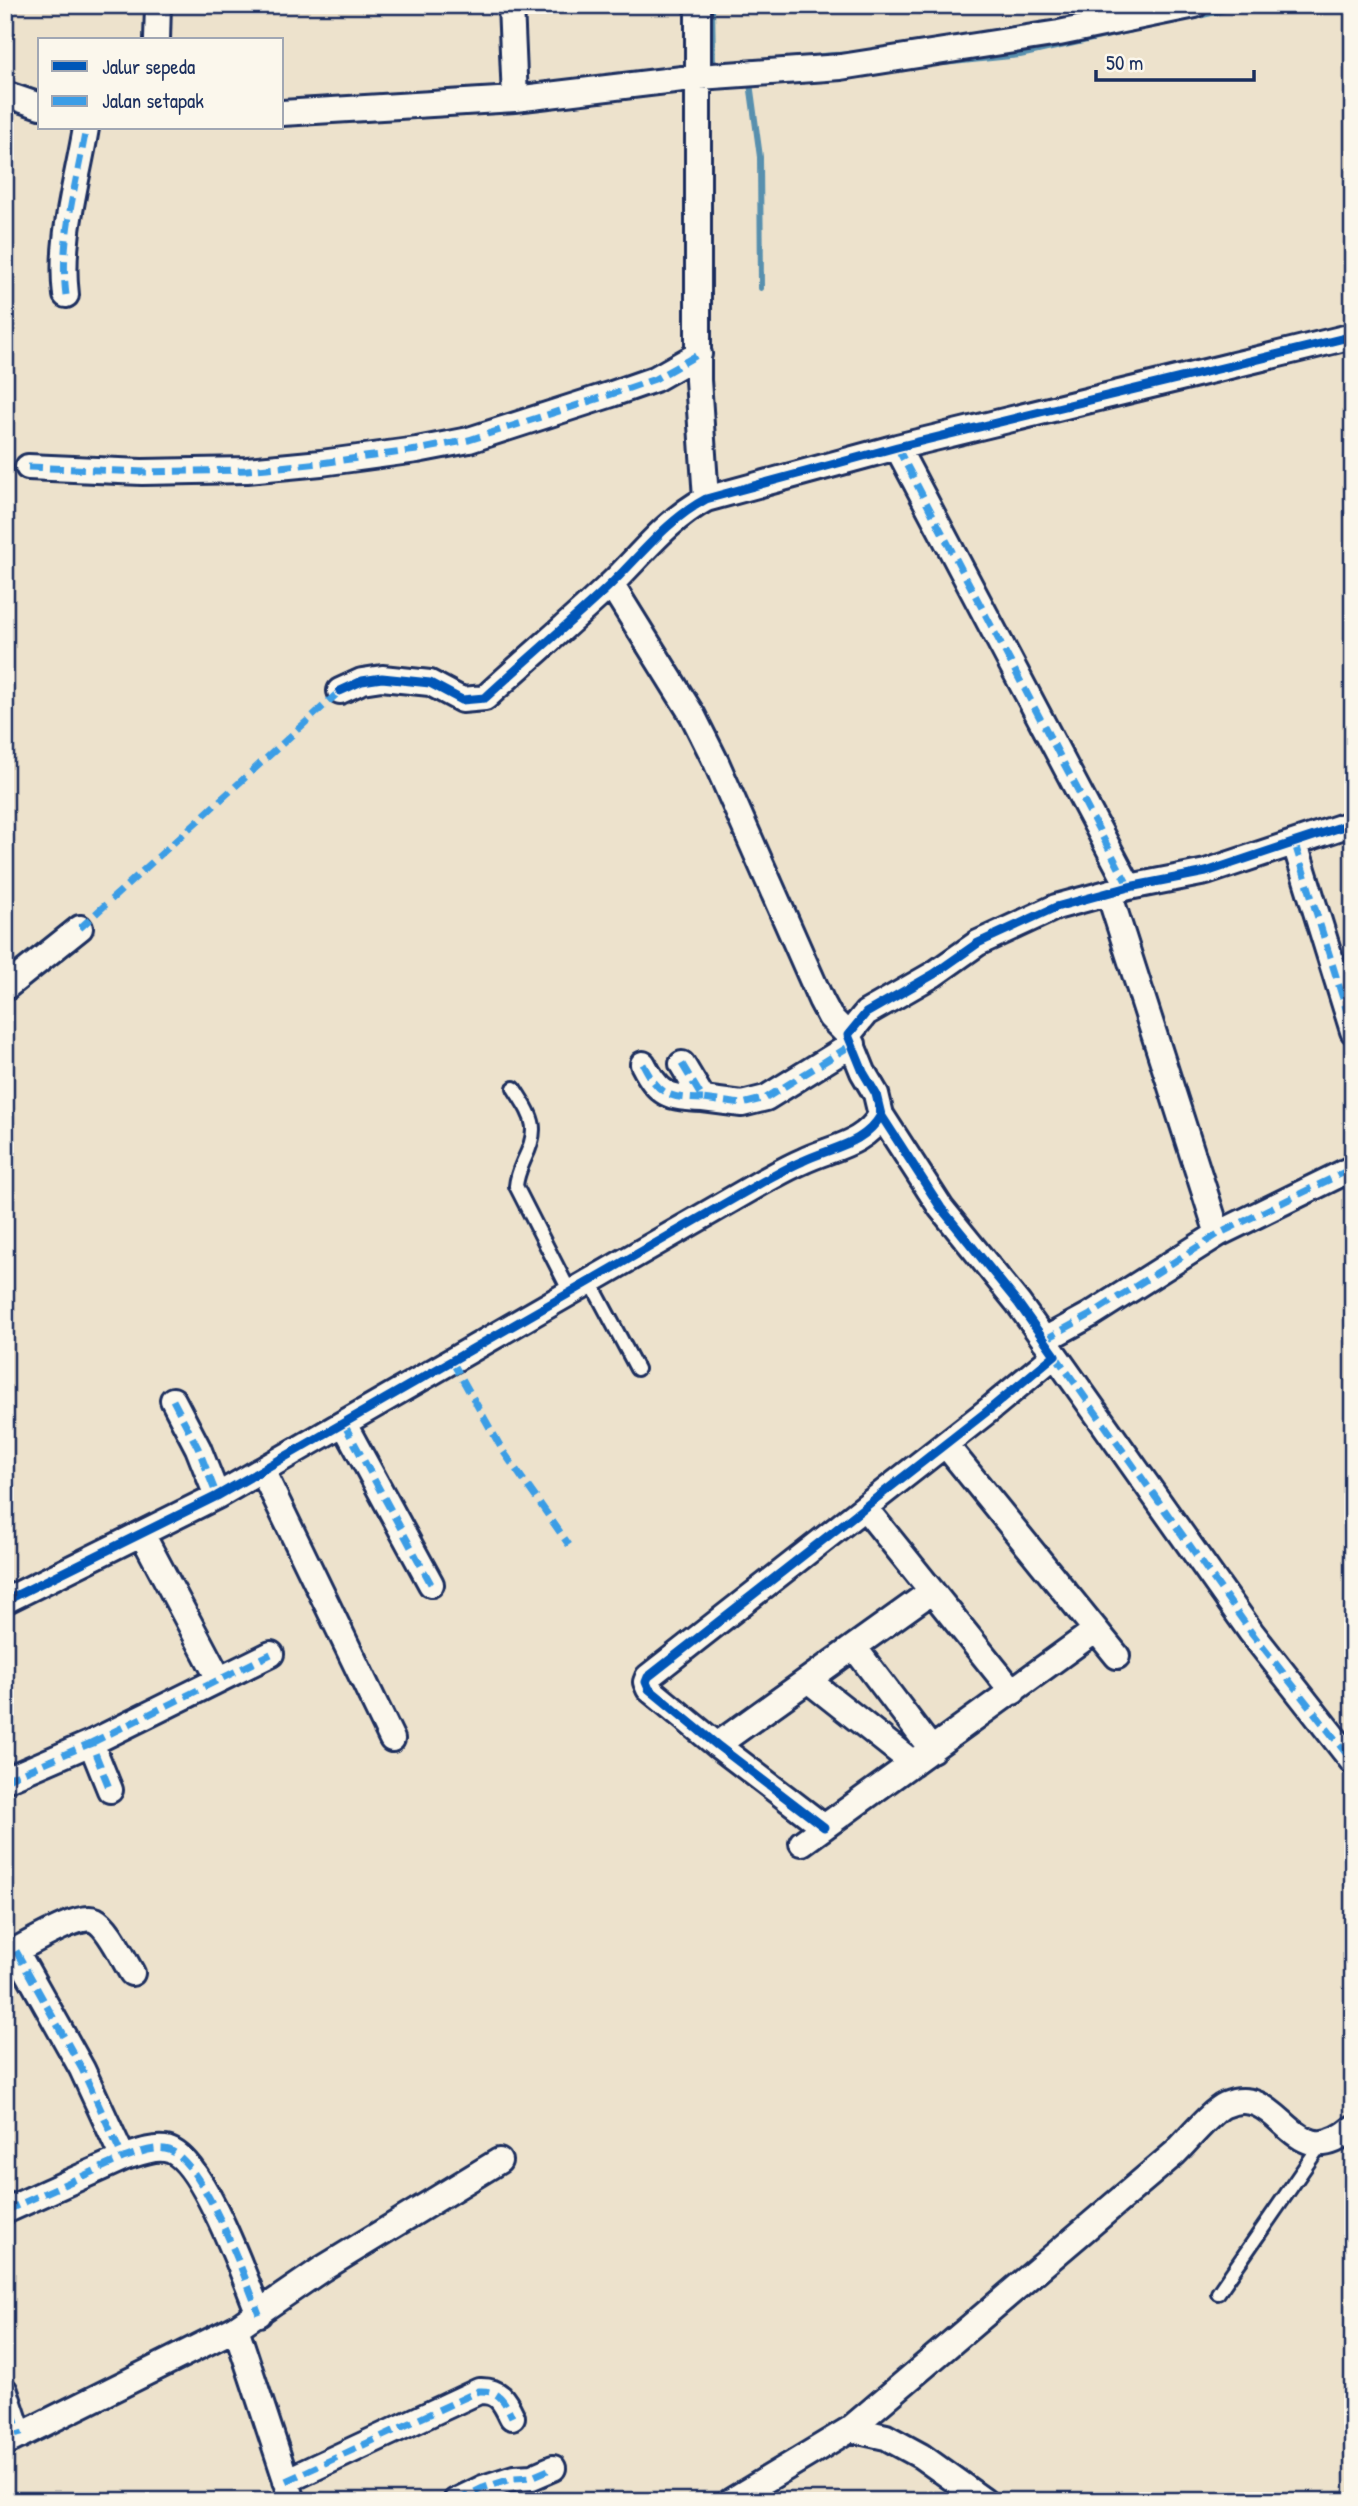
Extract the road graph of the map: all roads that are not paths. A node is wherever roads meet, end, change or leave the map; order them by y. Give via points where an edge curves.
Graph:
1 (158, 5) edge
2 (511, 5) edge
3 (698, 5) edge
4 (1195, 5) edge
5 (157, 38) edge
6 (699, 77) junction
7 (5, 94) edge
8 (515, 99) junction
9 (38, 105) edge
10 (284, 113) edge
11 (86, 130) edge
12 (66, 295) dead end
13 (1353, 336) edge
14 (699, 354) junction
15 (897, 447) junction
16 (28, 467) dead end
17 (706, 499) junction
18 (611, 584) junction
19 (340, 691) dead end
20 (1353, 823) edge
21 (1294, 844) junction
22 (1119, 890) junction
23 (80, 929) dead end
24 (5, 988) edge
25 (1353, 1031) edge
26 (850, 1039) junction
27 (643, 1064) dead end
28 (682, 1064) dead end
29 (514, 1088) dead end
30 (703, 1099) junction
31 (881, 1115) junction
32 (1353, 1168) edge
33 (1218, 1234) junction
34 (580, 1286) junction
35 (1049, 1347) junction
36 (637, 1370) dead end
37 (173, 1400) dead end
38 (344, 1423) junction
39 (945, 1444) junction
40 (262, 1470) junction
41 (218, 1496) junction
42 (865, 1508) junction
43 (142, 1534) junction
44 (431, 1584) dead end
45 (932, 1591) junction
46 (5, 1601) edge
47 (1096, 1630) junction
48 (854, 1647) junction
49 (271, 1654) dead end
50 (1117, 1656) dead end
51 (219, 1679) junction
52 (808, 1680) junction
53 (1013, 1692) junction
54 (392, 1739) dead end
55 (91, 1743) junction
56 (717, 1745) junction
57 (922, 1756) junction
58 (1353, 1762) edge
59 (5, 1780) edge
60 (110, 1790) dead end
61 (824, 1827) junction
62 (802, 1843) dead end
63 (10, 1953) edge
64 (132, 1973) dead end
65 (1353, 2128) edge
66 (1321, 2144) junction
67 (123, 2158) junction
68 (499, 2161) dead end
69 (5, 2211) edge
70 (1218, 2293) dead end
71 (259, 2314) junction
72 (236, 2328) junction
73 (5, 2391) edge
74 (512, 2417) dead end
75 (850, 2429) junction
76 (12, 2439) edge
77 (553, 2468) dead end
78 (289, 2491) edge
79 (485, 2494) edge
80 (456, 2501) edge
81 (731, 2501) edge
82 (984, 2501) edge

1 - 5 street
2 - 8 street
3 - 6 street
4 - 6 street via 1059,33 841,67
6 - 8 street
6 - 14 street
7 - 9 street
8 - 10 street
11 - 12 street via 65,237
13 - 15 street
14 - 16 street via 655,379 612,394 469,440 417,450 247,470
14 - 17 street
15 - 17 street
15 - 22 street
17 - 18 street via 661,531
18 - 19 street via 485,698 462,700 430,683 382,678
18 - 26 street via 693,716 821,1000
20 - 21 street
21 - 22 street via 1206,872
21 - 25 street
22 - 26 street via 1056,907 978,943 866,1013
22 - 33 street
23 - 24 street
26 - 30 street via 766,1098 742,1104
26 - 31 street
27 - 30 street via 661,1091
28 - 30 street
29 - 34 lane via 532,1115 534,1134 516,1186
31 - 34 street via 859,1138 764,1181
31 - 35 street via 941,1208
32 - 33 street
33 - 35 street via 1090,1315
34 - 36 lane
34 - 38 street
35 - 39 street via 1036,1373
35 - 58 street via 1251,1632
37 - 41 street
38 - 40 street
38 - 44 street
39 - 42 street
39 - 47 street
40 - 41 street
40 - 54 street
41 - 43 street
42 - 45 street
42 - 56 street via 648,1677 649,1689
43 - 46 street
43 - 51 street
45 - 48 street
45 - 53 street
47 - 50 street
47 - 53 street
48 - 52 street
48 - 57 street
49 - 51 street
51 - 55 street
52 - 56 street
52 - 57 street
53 - 57 street
55 - 59 street
55 - 60 street
56 - 61 street
57 - 61 street
61 - 62 street
63 - 64 street via 65,1925 93,1919 104,1928
63 - 67 street via 82,2069
65 - 66 street via 1338,2140
66 - 70 lane
66 - 75 street via 1304,2140 1264,2106 1241,2100 1223,2105 1175,2153
67 - 69 street
67 - 71 street via 148,2150 180,2154 218,2213
68 - 71 street via 322,2269
71 - 72 street
72 - 76 street
72 - 78 street
73 - 76 street
74 - 78 street via 497,2394 479,2391
75 - 81 street
75 - 82 street via 886,2437 922,2456
77 - 79 street via 532,2477 514,2478
79 - 80 street

